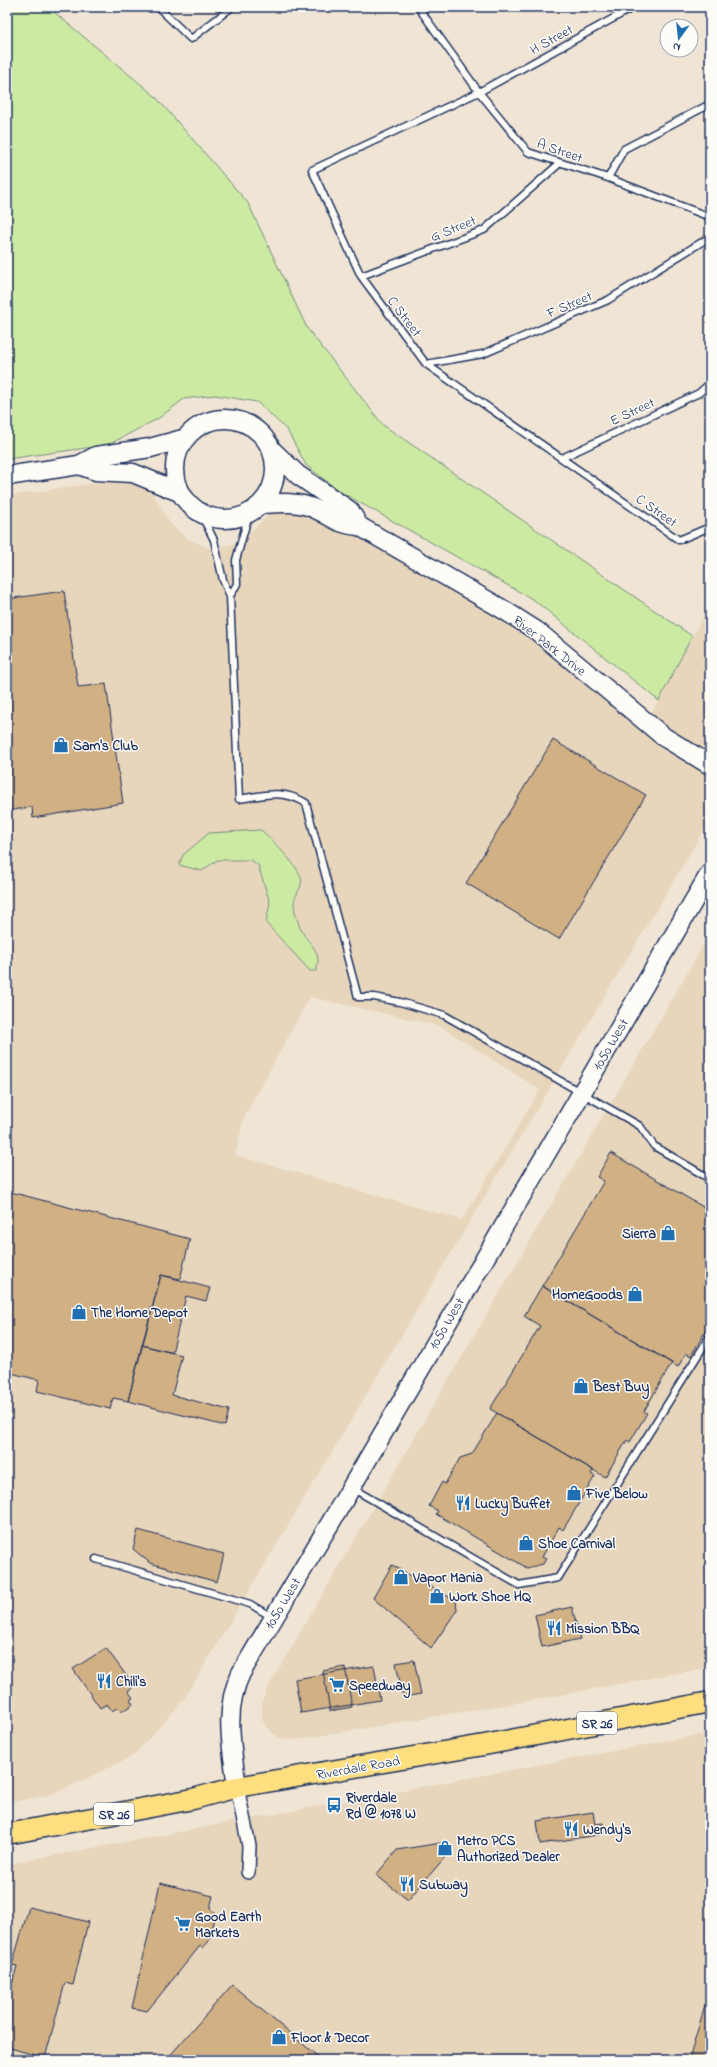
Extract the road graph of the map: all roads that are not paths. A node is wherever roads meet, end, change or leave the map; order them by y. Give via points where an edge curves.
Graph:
1 (158, 7) edge
2 (232, 7) edge
3 (418, 7) edge
4 (634, 7) edge
5 (479, 92) junction
6 (710, 104) edge
7 (560, 163) junction
8 (608, 178) junction
9 (710, 217) edge
10 (710, 237) edge
11 (361, 276) junction
12 (426, 364) junction
13 (710, 384) edge
14 (183, 440) junction
15 (272, 450) junction
16 (562, 458) junction
17 (79, 465) junction
18 (7, 476) edge
19 (179, 492) junction
20 (255, 509) junction
21 (201, 514) junction
22 (359, 526) junction
23 (710, 527) edge
24 (230, 596) junction
25 (710, 765) edge
26 (710, 873) edge
27 (581, 1093) junction
28 (710, 1179) edge
29 (710, 1336) edge
30 (351, 1488) junction
31 (96, 1559) dead end
32 (273, 1618) junction
33 (710, 1702) edge
34 (237, 1787) junction
35 (7, 1834) edge
36 (248, 1872) dead end

1 - 2 lane via 191,39
3 - 5 lane, A Street
4 - 5 lane, H Street
5 - 7 lane, A Street via 528,152
5 - 11 lane, C Street via 312,170
6 - 8 lane via 624,149
7 - 8 lane, A Street
7 - 11 lane, G Street via 484,230
8 - 9 lane, A Street
10 - 12 lane, F Street via 608,300 482,354
11 - 12 lane, C Street
12 - 16 lane, C Street
13 - 16 lane, E Street via 699,393
14 - 15 street via 194,428 208,421 223,418 238,420 252,427 264,437
14 - 17 street via 96,456
14 - 19 street via 174,465
15 - 20 street via 275,464 274,479 270,492
15 - 22 street, River Park Drive via 298,475 350,511
16 - 23 lane, C Street via 679,540
17 - 18 street
17 - 19 street via 96,471 132,473
19 - 21 street via 192,508
20 - 21 street via 237,518 225,520
20 - 22 street, River Park Drive via 289,502 313,508 342,524
20 - 24 lane via 236,560 237,584
21 - 24 lane via 214,540 223,580
22 - 25 street, River Park Drive via 537,631 664,737
24 - 27 lane via 239,799 281,793 306,803 358,997 400,1002 444,1015
26 - 27 street, 1050 West
27 - 28 lane via 640,1126 654,1146
27 - 30 street, 1050 West
29 - 30 lane via 558,1578 519,1585
30 - 32 street, 1050 West
31 - 32 lane via 250,1604
32 - 34 street, 1050 West via 241,1673 230,1701
33 - 34 main road, Riverdale Road / SR 26 via 484,1745
34 - 35 main road, Riverdale Road / SR 26 via 193,1799
34 - 36 street via 249,1846

